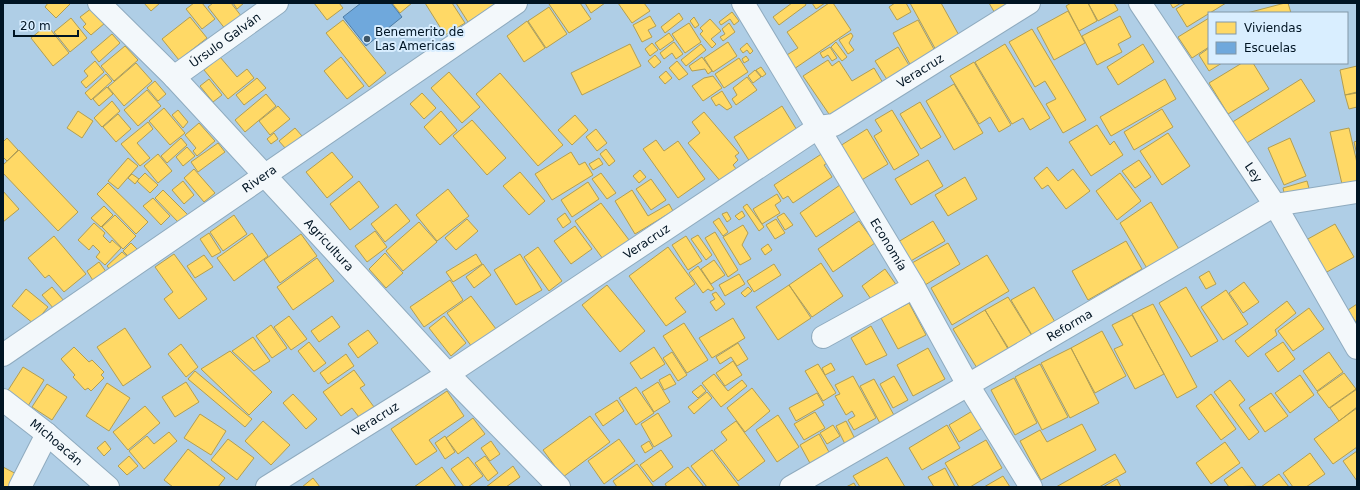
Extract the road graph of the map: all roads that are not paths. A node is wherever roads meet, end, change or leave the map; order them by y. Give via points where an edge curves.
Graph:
1 (99, 3) edge
2 (277, 3) edge
3 (516, 3) edge
4 (743, 3) edge
5 (1029, 3) edge
6 (1140, 3) edge
7 (174, 77) junction
8 (819, 127) junction
9 (266, 176) junction
10 (1357, 192) edge
11 (1275, 205) junction
12 (914, 286) junction
13 (823, 337) dead end
14 (1357, 348) edge
15 (3, 355) edge
16 (448, 374) junction
17 (968, 385) junction
18 (3, 400) edge
19 (47, 434) junction
20 (20, 487) edge
21 (108, 487) edge
22 (267, 487) edge
23 (559, 487) edge
24 (791, 487) edge
25 (1031, 487) edge

1 - 7 street, Agricultura
2 - 7 street, Úrsulo Galván
3 - 9 street, Rivera
4 - 8 street, Economía
5 - 8 street, Veracruz via 834,125
6 - 11 street, Ley
7 - 9 street, Agricultura
8 - 12 street, Economía
8 - 16 street, Veracruz
9 - 15 street, Rivera
9 - 16 street, Agricultura
10 - 11 street, Reforma
11 - 14 street, Ley
11 - 17 street, Reforma
12 - 13 street
12 - 17 street, Economía
16 - 22 street, Veracruz
16 - 23 street, Agricultura
17 - 24 street, Reforma
17 - 25 street, Economía
18 - 19 street, Michoacán
19 - 20 street
19 - 21 street, Michoacán

